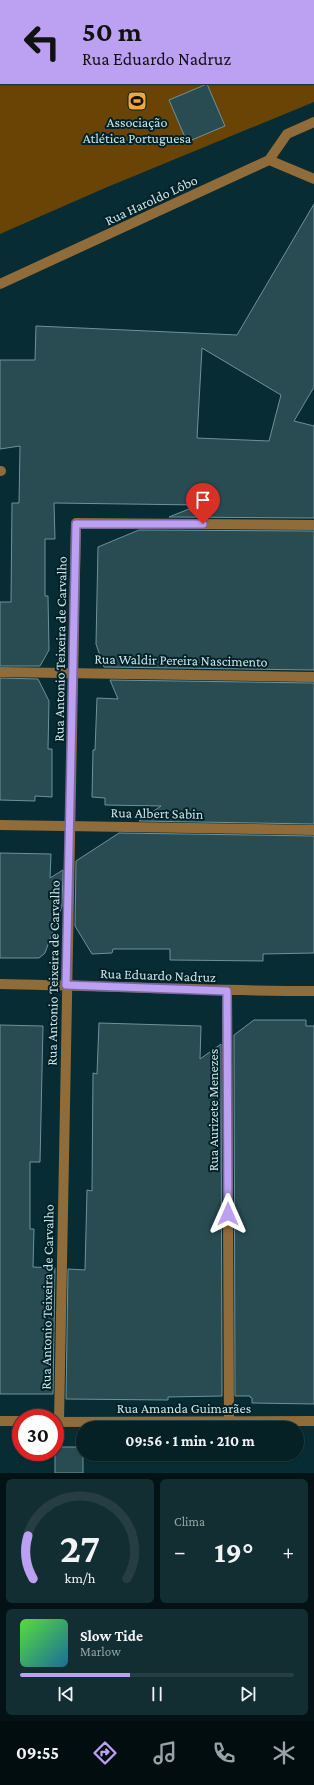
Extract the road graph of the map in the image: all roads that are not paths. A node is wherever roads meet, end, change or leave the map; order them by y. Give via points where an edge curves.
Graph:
1 (314, 122) edge
2 (268, 160) junction
3 (314, 179) edge
4 (0, 284) edge
5 (314, 526) edge
6 (0, 672) edge
7 (73, 672) junction
8 (314, 676) edge
9 (0, 824) edge
10 (70, 826) junction
11 (314, 830) edge
12 (0, 984) edge
13 (66, 985) junction
14 (227, 991) junction
15 (314, 991) edge
16 (57, 1409) edge
17 (0, 1421) edge
18 (12, 1421) edge
19 (229, 1421) edge
20 (304, 1421) edge
21 (314, 1421) edge
22 (64, 1422) edge
23 (76, 1422) edge

1 - 2 street via 287,134
2 - 3 street
2 - 4 street, Rua Haroldo Lôbo
5 - 7 street, Rua Antonio Teixeira de Carvalho via 76,524
6 - 7 street, Rua Waldir Pereira Nascimento
7 - 8 street, Rua Waldir Pereira Nascimento
7 - 10 street, Rua Antonio Teixeira de Carvalho
9 - 10 street, Rua Albert Sabin
10 - 11 street, Rua Albert Sabin
10 - 13 street, Rua Antonio Teixeira de Carvalho
12 - 13 street, Rua Eduardo Nadruz
13 - 14 street, Rua Eduardo Nadruz
13 - 16 street, Rua Antonio Teixeira de Carvalho
14 - 15 street, Rua Eduardo Nadruz
14 - 19 street, Rua Aurizete Menezes
17 - 18 street
20 - 21 street, Rua Amanda Guimarães
22 - 23 street, Rua Amanda Guimarães

